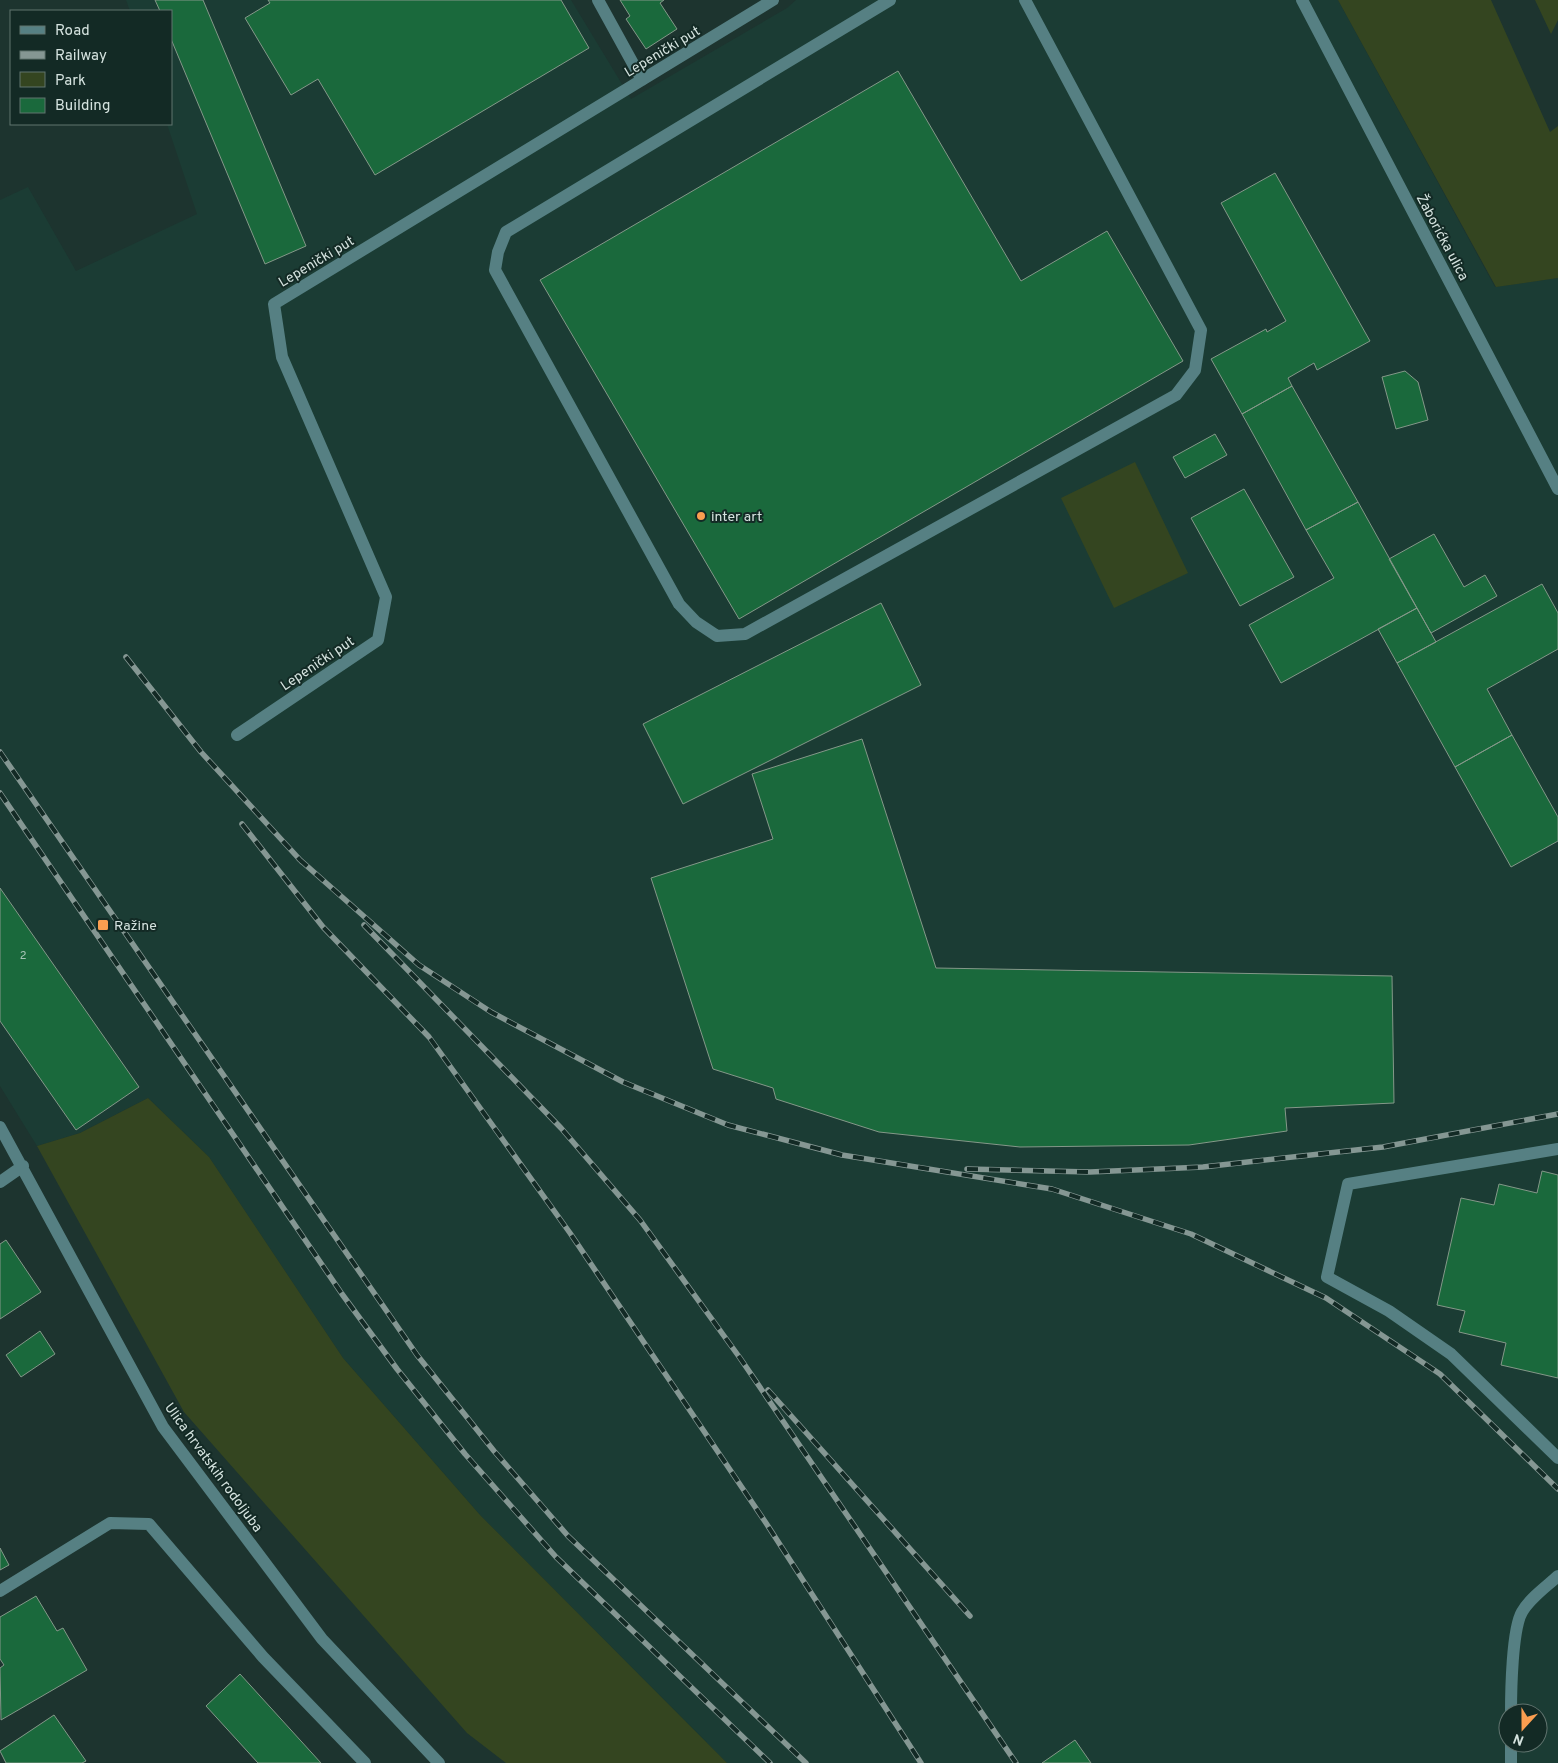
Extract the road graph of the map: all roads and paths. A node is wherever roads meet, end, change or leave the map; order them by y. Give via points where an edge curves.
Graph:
1 (598, 0) edge
2 (773, 0) edge
3 (890, 0) edge
4 (1024, 0) edge
5 (1302, 0) edge
6 (642, 80) junction
7 (1558, 489) edge
8 (237, 735) dead end
9 (0, 1127) edge
10 (1558, 1149) edge
11 (23, 1166) junction
12 (0, 1182) edge
13 (1558, 1458) edge
14 (1558, 1576) edge
15 (0, 1591) edge
16 (1512, 1703) edge
17 (365, 1763) edge
18 (439, 1763) edge

1 - 6 street
2 - 6 street, Lepenički put
3 - 4 street via 506,232 498,252 495,270 678,604 717,636 745,634 1176,395 1195,370 1200,330
5 - 7 street, Žaborićka ulica
6 - 8 street, Lepenički put via 274,304 282,357 386,597 378,640
9 - 11 street, Ulica hrvatskih rodoljuba
10 - 13 street via 1348,1184 1327,1277 1389,1311 1451,1354
11 - 12 street
11 - 18 street, Ulica hrvatskih rodoljuba via 163,1426 322,1639
14 - 16 street via 1521,1613 1516,1634
15 - 17 street via 110,1523 149,1524 263,1657

